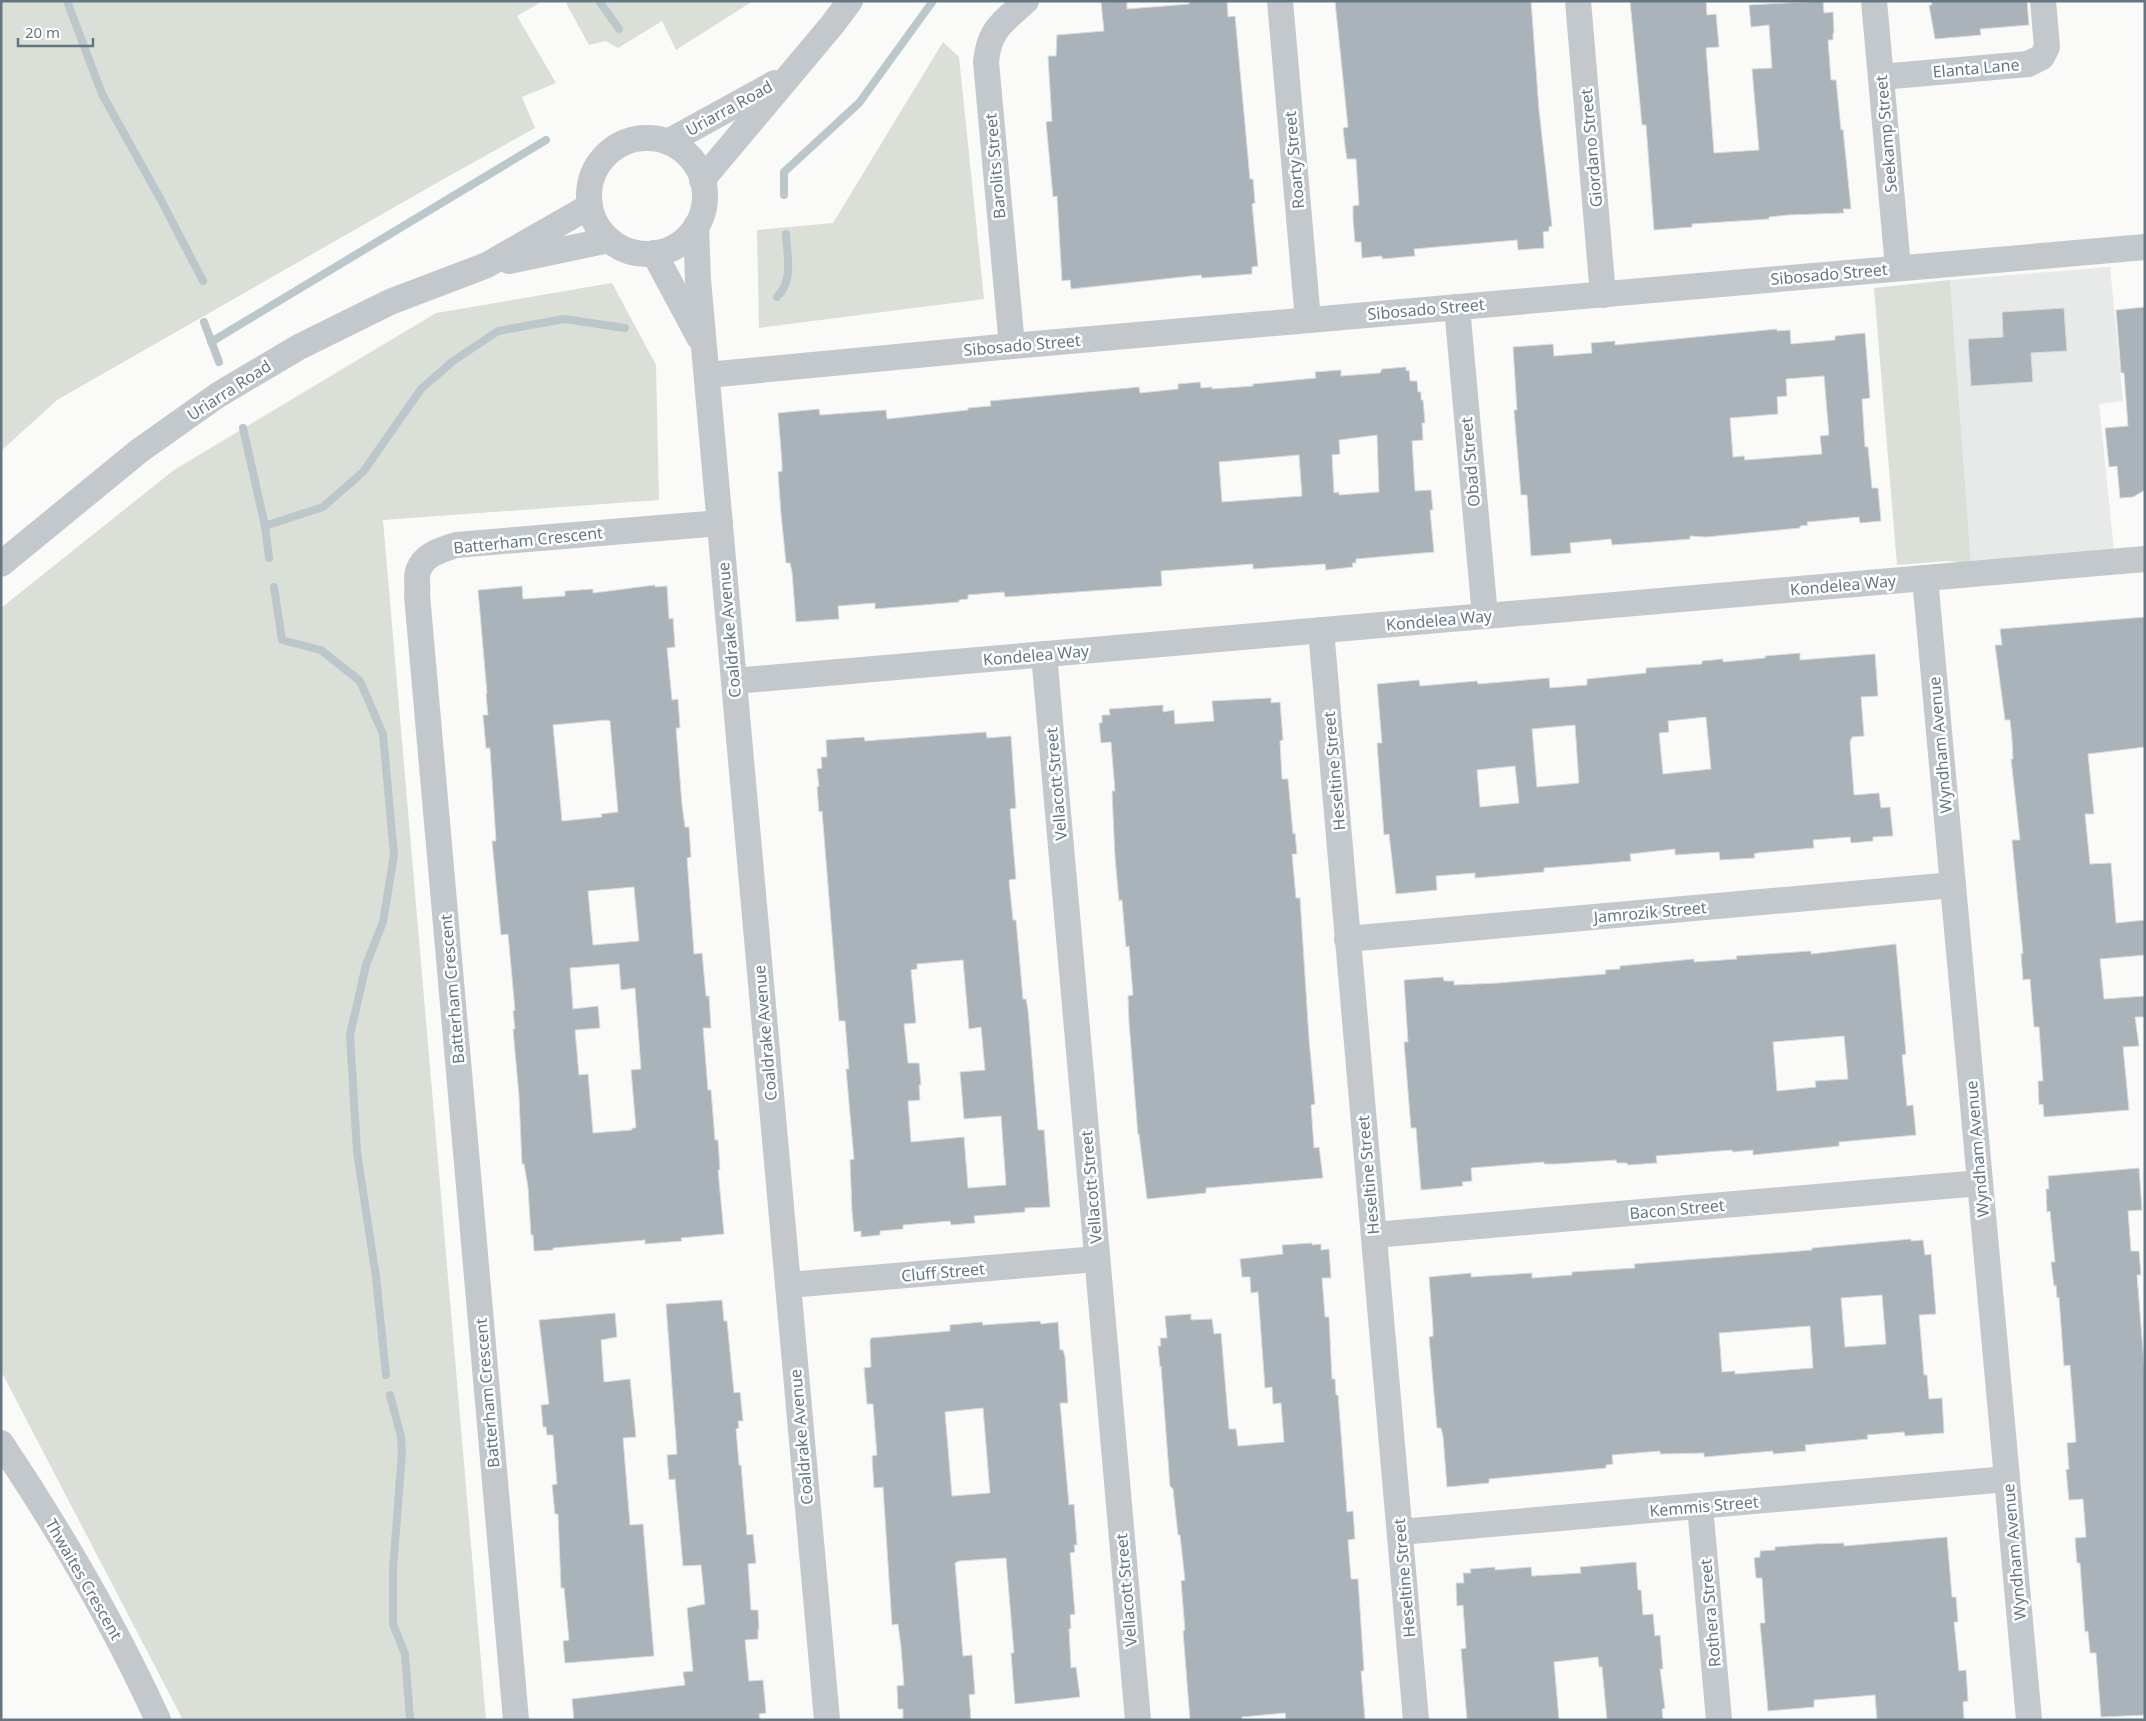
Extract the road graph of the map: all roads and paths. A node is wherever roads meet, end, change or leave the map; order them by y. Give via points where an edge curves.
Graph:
1 (850, 1) edge
2 (1026, 1) edge
3 (1280, 1) edge
4 (1578, 1) edge
5 (1874, 1) edge
6 (2043, 1) edge
7 (789, 75) junction
8 (1881, 77) junction
9 (668, 142) junction
10 (702, 180) junction
11 (590, 206) junction
12 (696, 226) junction
13 (609, 240) junction
14 (2145, 247) edge
15 (654, 254) junction
16 (486, 265) junction
17 (1898, 268) junction
18 (1603, 294) junction
19 (1457, 307) junction
20 (1308, 320) junction
21 (1012, 346) junction
22 (704, 347) junction
23 (707, 375) junction
24 (720, 523) junction
25 (2145, 559) edge
26 (1, 564) edge
27 (1925, 578) junction
28 (1485, 616) junction
29 (1322, 630) junction
30 (1044, 654) junction
31 (734, 681) junction
32 (1953, 885) junction
33 (1347, 939) junction
34 (1980, 1183) junction
35 (1374, 1235) junction
36 (1097, 1259) junction
37 (788, 1285) junction
38 (1, 1443) edge
39 (2007, 1479) junction
40 (1700, 1506) junction
41 (1400, 1532) junction
42 (158, 1720) edge
43 (516, 1720) edge
44 (826, 1720) edge
45 (1138, 1720) edge
46 (1416, 1720) edge
47 (1719, 1720) edge
48 (2029, 1720) edge

1 - 7 street, Uriarra Road
2 - 21 street, Barolits Street via 992,34 986,62
3 - 20 street, Roarty Street
4 - 18 street, Giordano Street
5 - 8 street, Seekamp Street
6 - 8 street, Elanta Lane via 2047,48 2042,57 2028,64
7 - 9 street, Uriarra Road
7 - 10 street, Uriarra Road
8 - 17 street, Seekamp Street
9 - 10 street via 689,157
9 - 11 street via 646,138 629,140 613,148 600,161 593,175 589,190
10 - 12 street via 704,203
11 - 13 street via 596,225
11 - 16 street, Uriarra Road
12 - 15 street via 686,239 671,249
12 - 22 street, Coaldrake Avenue
13 - 15 street via 622,249
13 - 16 street, Uriarra Road
14 - 17 street, Sibosado Street
15 - 22 street, Coaldrake Avenue
16 - 26 street, Uriarra Road via 382,306 298,347 218,395 139,451
17 - 18 street, Sibosado Street
18 - 19 street, Sibosado Street
19 - 20 street, Sibosado Street
19 - 28 street, Obad Street
20 - 21 street, Sibosado Street
21 - 23 street, Sibosado Street
22 - 23 street, Coaldrake Avenue
23 - 24 street, Coaldrake Avenue
24 - 31 street, Coaldrake Avenue
24 - 43 street, Batterham Crescent via 456,545 434,552 418,571 417,595
25 - 27 street, Kondelea Way
27 - 28 street, Kondelea Way
27 - 32 street, Wyndham Avenue
28 - 29 street, Kondelea Way
29 - 30 street, Kondelea Way
29 - 33 street, Heseltine Street
30 - 31 street, Kondelea Way
30 - 36 street, Vellacott Street
31 - 37 street, Coaldrake Avenue
32 - 33 street, Jamrozik Street
32 - 34 street, Wyndham Avenue
33 - 35 street, Heseltine Street
34 - 35 street, Bacon Street
34 - 39 street, Wyndham Avenue
35 - 41 street, Heseltine Street
36 - 37 street, Cluff Street
36 - 45 street, Vellacott Street
37 - 44 street, Coaldrake Avenue
38 - 42 street, Thwaites Crescent via 110,1622
39 - 40 street, Kemmis Street
39 - 48 street, Wyndham Avenue
40 - 41 street, Kemmis Street
40 - 47 street, Rothera Street
41 - 46 street, Heseltine Street

